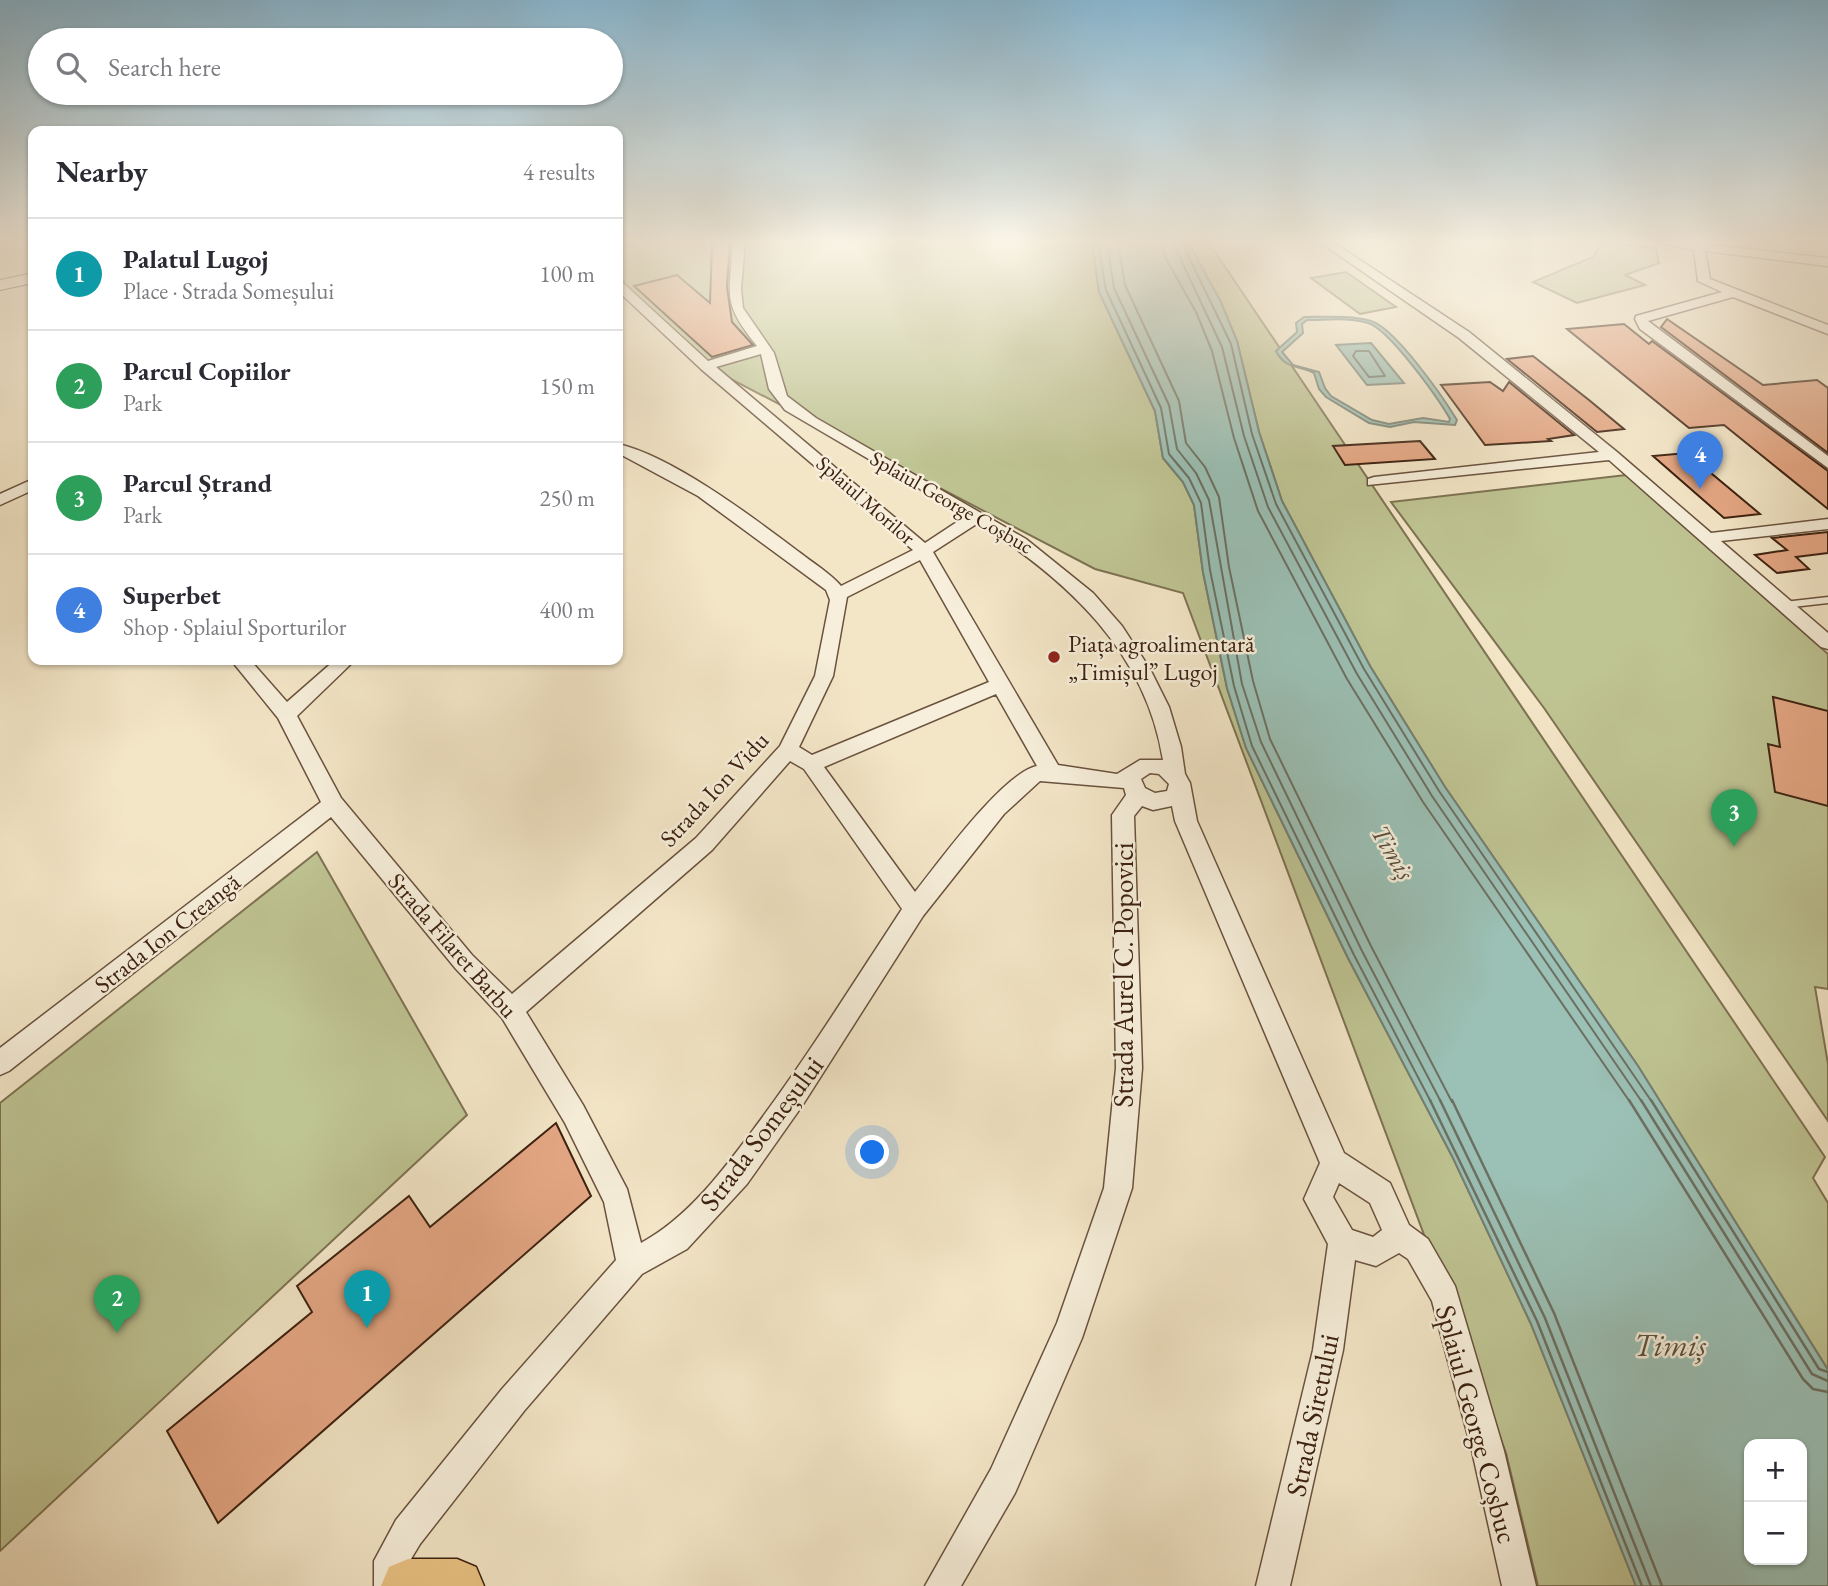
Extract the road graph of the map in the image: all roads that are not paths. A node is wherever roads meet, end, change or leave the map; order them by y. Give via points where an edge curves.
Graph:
1 (653, 317) edge
2 (741, 317) edge
3 (1437, 317) edge
4 (1648, 317) edge
5 (1795, 317) edge
6 (1828, 330) edge
7 (765, 348) junction
8 (706, 366) junction
9 (783, 400) junction
10 (757, 408) junction
11 (623, 451) edge
12 (1612, 455) junction
13 (878, 459) junction
14 (1828, 463) edge
15 (839, 476) junction
16 (1374, 482) dead end
17 (28, 486) edge
18 (0, 500) edge
19 (977, 516) junction
20 (1828, 524) edge
21 (1707, 538) junction
22 (924, 551) junction
23 (839, 594) junction
24 (1828, 600) edge
25 (1784, 606) junction
26 (1828, 643) edge
27 (244, 665) edge
28 (340, 665) edge
29 (994, 687) dead end
30 (286, 714) junction
31 (788, 750) junction
32 (811, 764) junction
33 (1051, 772) junction
34 (1177, 783) junction
35 (1145, 793) junction
36 (333, 804) junction
37 (1186, 821) junction
38 (915, 909) junction
39 (511, 1010) junction
40 (0, 1063) edge
41 (1334, 1163) junction
42 (1399, 1235) junction
43 (1343, 1242) junction
44 (632, 1264) junction
45 (391, 1586) edge
46 (408, 1586) edge
47 (457, 1586) edge
48 (942, 1586) edge
49 (1273, 1586) edge
50 (1519, 1586) edge

1 - 8 street, Splaiul Morilor
2 - 7 street
3 - 12 street
4 - 14 street via 1641,319 1645,326
5 - 6 street
7 - 8 street
7 - 9 street via 772,380
8 - 10 street, Splaiul Morilor
9 - 10 street
9 - 13 street, Splaiul George Coșbuc
10 - 15 street, Splaiul Morilor
11 - 23 street via 674,473 739,514
12 - 16 street
12 - 21 street
13 - 15 street
13 - 19 street, Splaiul George Coșbuc
15 - 22 street, Splaiul Morilor
17 - 18 street
19 - 22 street
19 - 34 street, Splaiul George Coșbuc via 1059,568 1084,590 1128,644 1163,715
20 - 21 street
21 - 25 street
22 - 23 street
22 - 33 street, Splaiul Morilor
23 - 31 street, Strada Ion Vidu via 824,676
24 - 25 lane
25 - 26 street
27 - 30 street, Strada Filaret Barbu
28 - 30 street
29 - 32 street
30 - 36 street, Strada Filaret Barbu
31 - 32 street
31 - 39 street, Strada Ion Vidu via 704,844
32 - 38 street
33 - 35 street
33 - 38 street, Strada Someșului via 1034,774 996,808
34 - 35 street via 1170,800
34 - 35 street via 1166,768 1147,765 1134,772
34 - 37 street, Splaiul George Coșbuc
35 - 37 street, Splaiul George Coșbuc
35 - 48 street, Strada Aurel C. Popovici via 1132,801 1123,815 1129,1068 1118,1188 1071,1327 1003,1481
36 - 39 street, Strada Filaret Barbu via 464,962
36 - 40 street, Strada Ion Creangă
37 - 41 street, Splaiul George Coșbuc
38 - 44 street, Strada Someșului via 793,1097 737,1174 677,1240
39 - 44 street, Strada Filaret Barbu via 574,1114 617,1199
41 - 42 street, Splaiul George Coșbuc via 1380,1193
41 - 43 street via 1318,1199
42 - 43 street via 1376,1252
42 - 50 street, Splaiul George Coșbuc via 1418,1249 1445,1296
43 - 49 street, Strada Siretului via 1328,1350
44 - 45 street, Strada Someșului via 513,1400 408,1532 391,1561
46 - 47 main road

